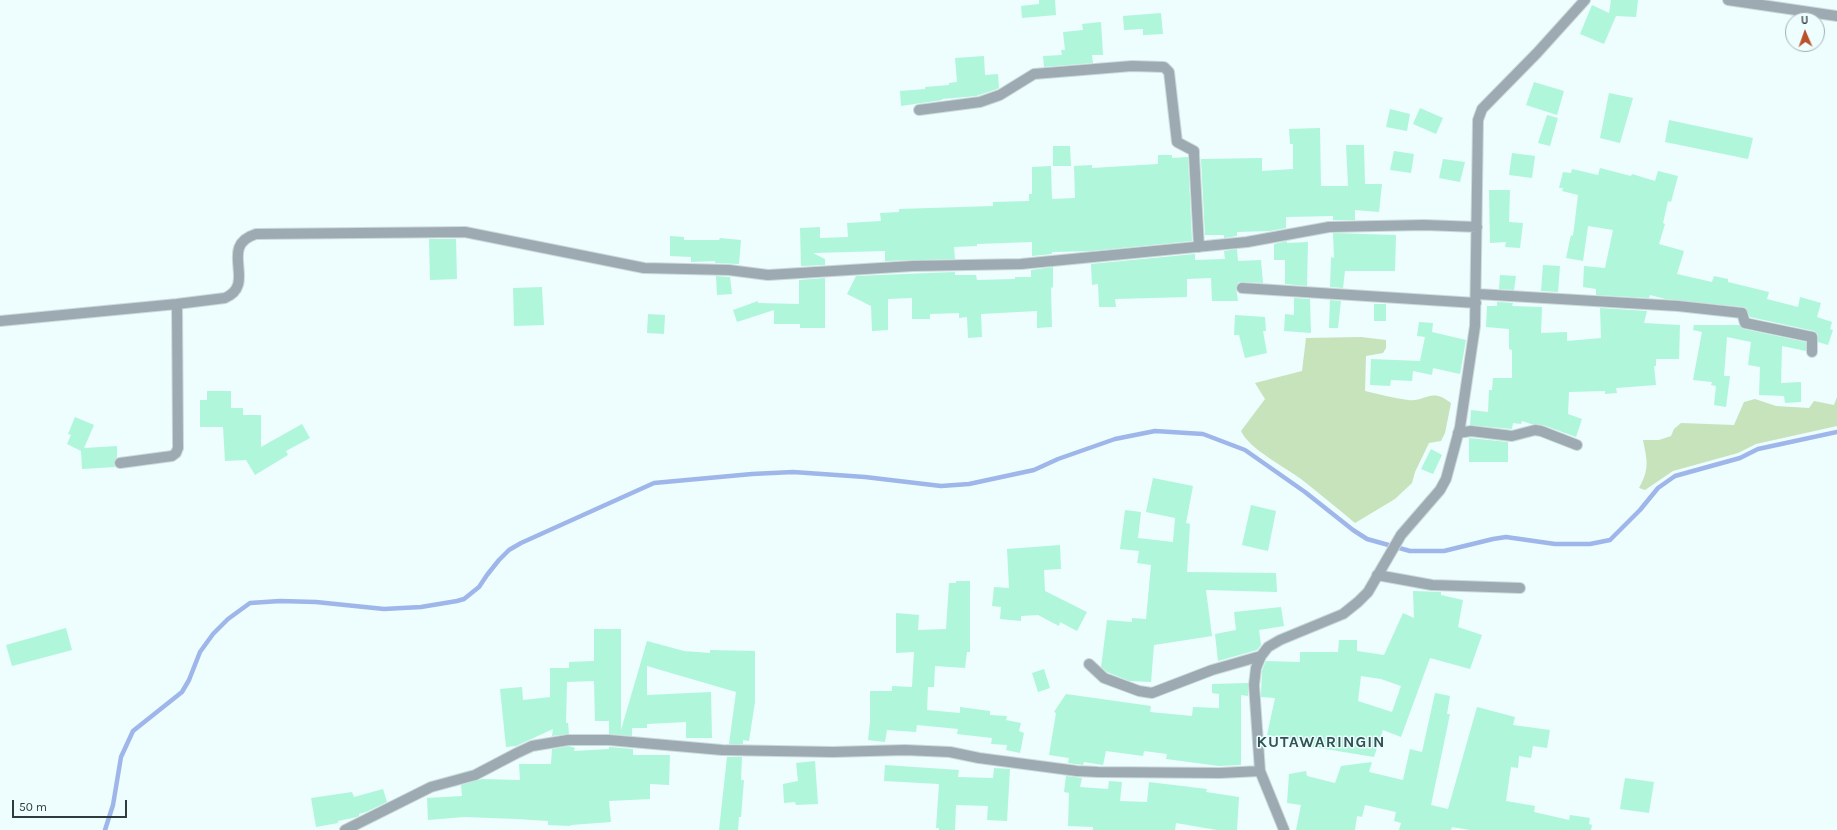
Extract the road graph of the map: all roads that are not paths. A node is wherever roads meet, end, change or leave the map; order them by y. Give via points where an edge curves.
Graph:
1 (1585, 0) edge
2 (1728, 0) edge
3 (1837, 16) edge
4 (919, 110) dead end
5 (1477, 227) junction
6 (1199, 247) junction
7 (1242, 288) dead end
8 (1477, 298) junction
9 (177, 304) junction
10 (0, 321) edge
11 (1812, 352) dead end
12 (1458, 433) junction
13 (1577, 444) dead end
14 (120, 463) dead end
15 (1379, 572) junction
16 (1520, 588) dead end
17 (1261, 656) junction
18 (1089, 664) dead end
19 (1260, 771) junction
20 (345, 830) edge
21 (1284, 830) edge

1 - 5 street via 1538,53 1482,109 1478,120
2 - 3 street
4 - 6 street via 980,102 1000,95 1034,74 1132,66 1164,67 1169,72 1177,142 1194,151
5 - 6 street via 1424,224 1329,227 1247,242
5 - 8 street
6 - 9 street via 1022,264 920,266 768,275 729,270 644,268 465,232 256,234 240,243 238,285 232,295
7 - 8 street
8 - 11 street via 1678,306 1742,313 1745,323 1812,337
8 - 12 street
9 - 10 street
9 - 14 street via 178,448 172,456
12 - 13 street via 1470,431 1512,436 1535,430
12 - 15 street via 1446,479 1440,490 1401,535
15 - 16 street via 1432,585
15 - 17 street via 1368,592 1342,614 1280,640 1268,647
17 - 18 street via 1212,670 1152,693 1104,678
17 - 19 street via 1256,668 1254,685
19 - 20 street via 1098,772 950,752 722,750 609,740 568,740 532,746 475,775 431,787
19 - 21 street

